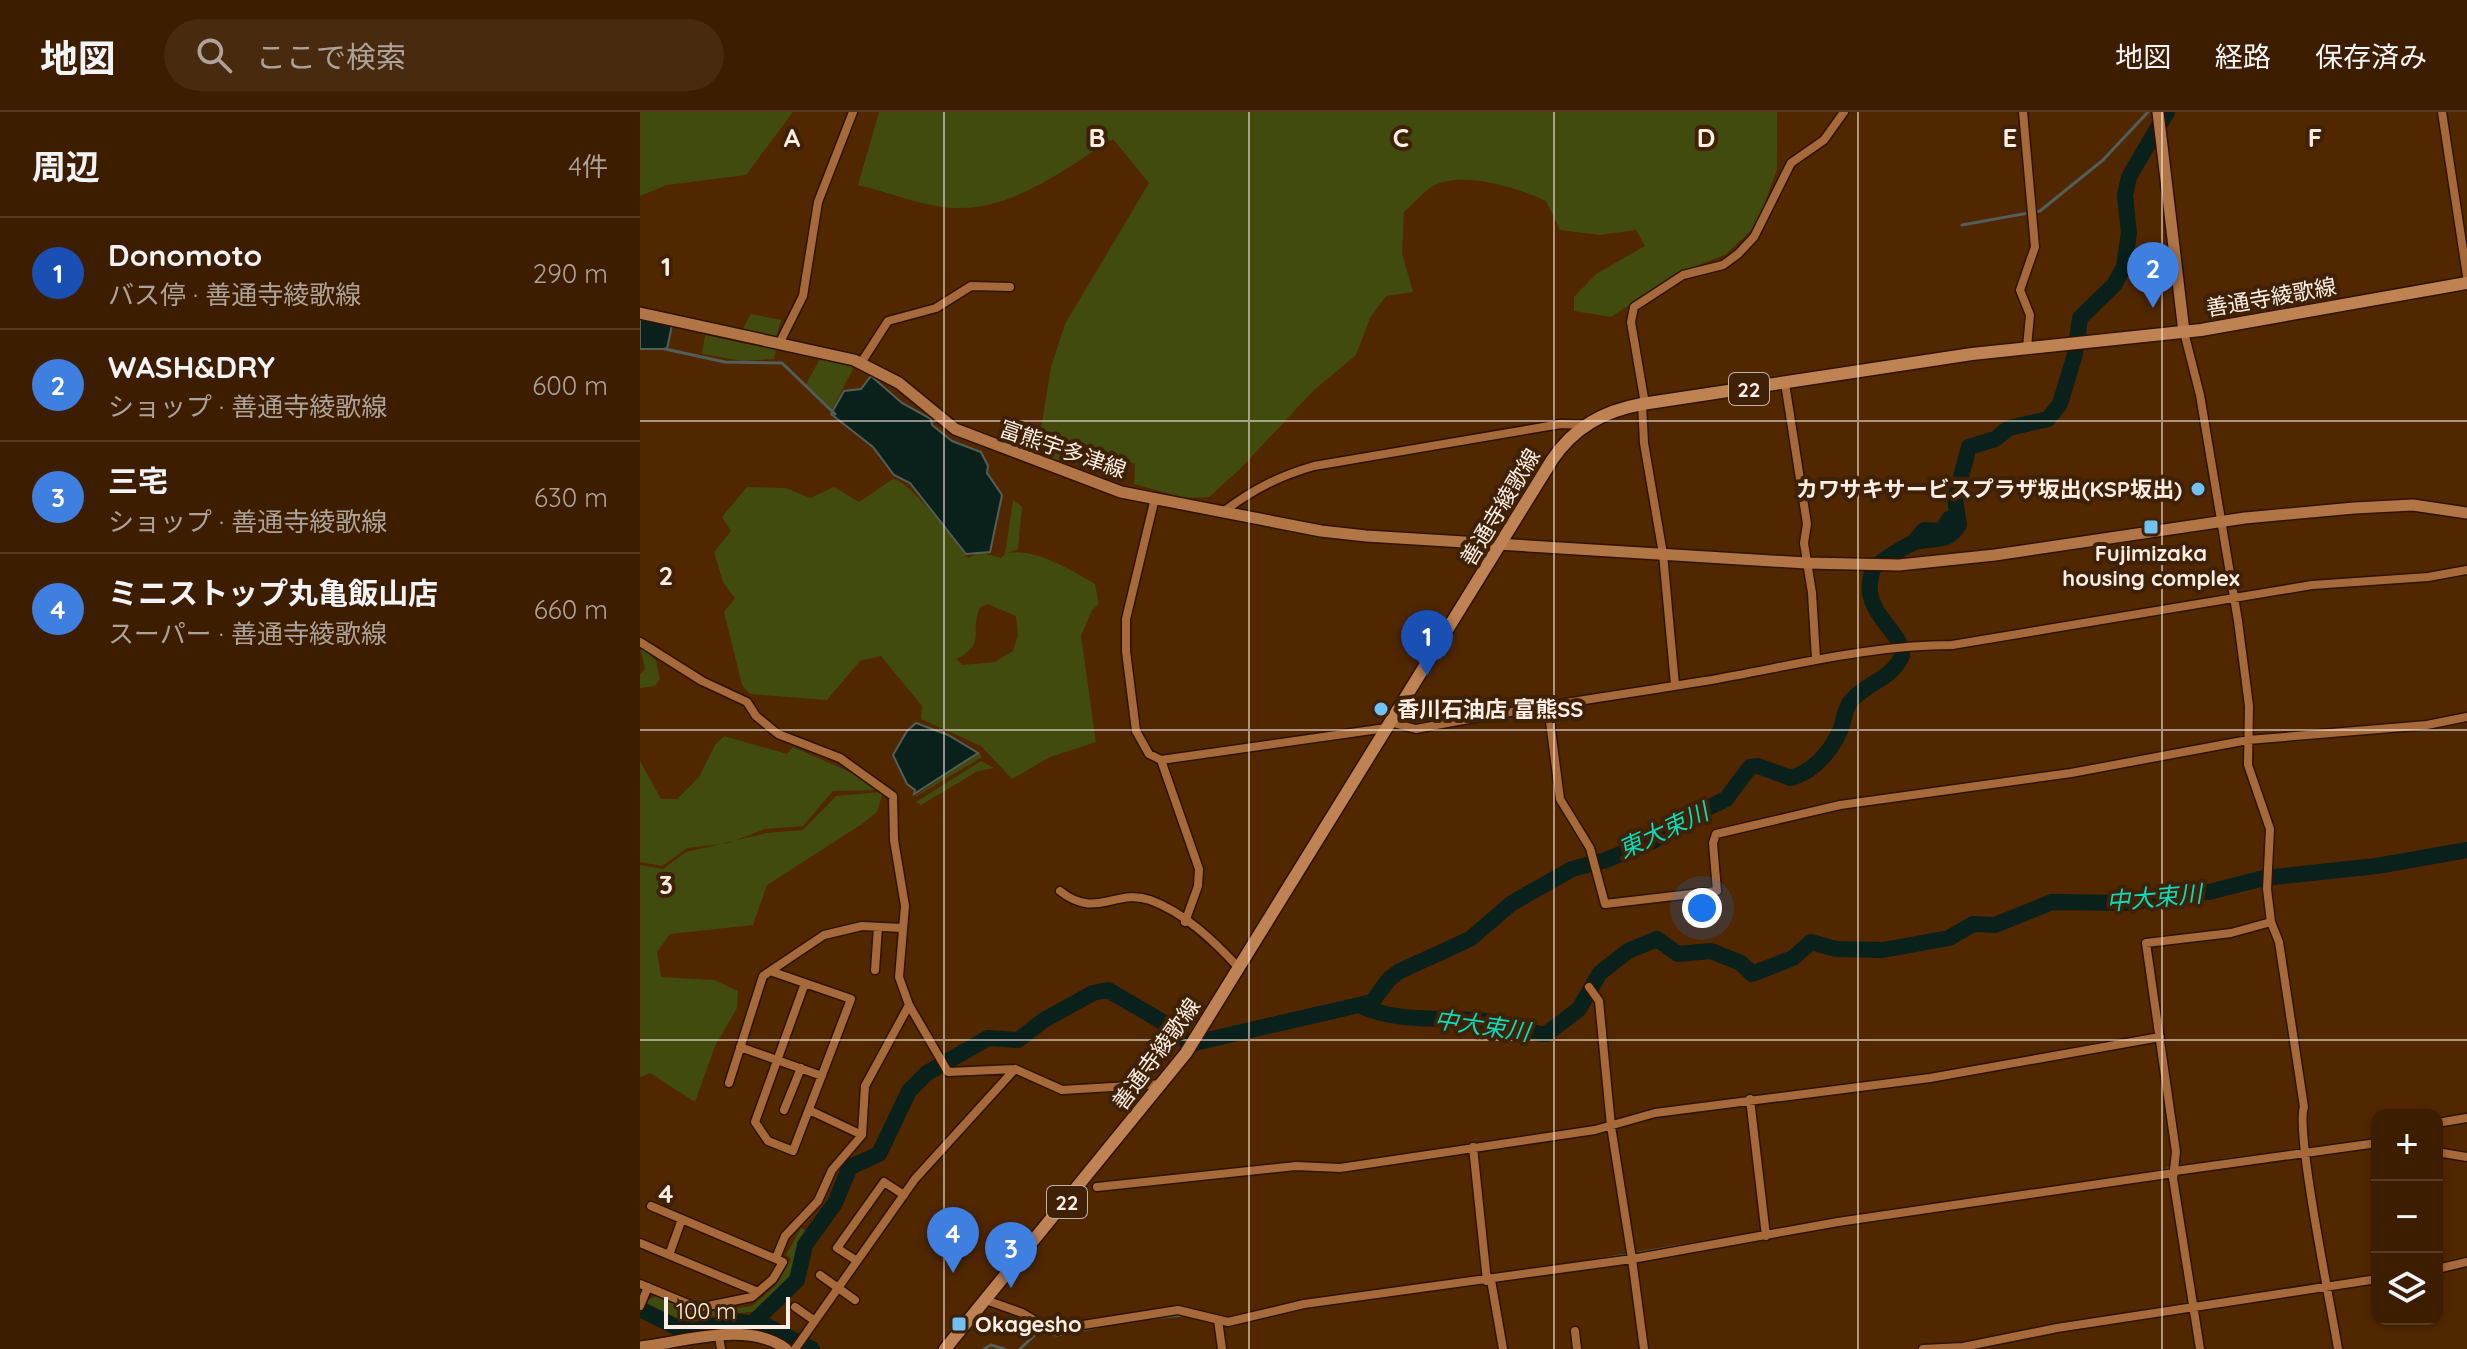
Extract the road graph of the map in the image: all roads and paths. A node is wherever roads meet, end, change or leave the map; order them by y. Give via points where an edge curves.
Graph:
1 (853, 112) edge
2 (1844, 112) edge
3 (2023, 112) edge
4 (2158, 112) edge
5 (2442, 112) edge
6 (2467, 276) edge
7 (2467, 283) edge
8 (1010, 287) dead end
9 (640, 313) edge
10 (2184, 332) junction
11 (779, 344) junction
12 (2027, 347) junction
13 (861, 363) junction
14 (1785, 383) junction
15 (1643, 404) junction
16 (1586, 425) junction
17 (1155, 498) junction
18 (1223, 512) junction
19 (2467, 513) edge
20 (2223, 523) junction
21 (1500, 546) junction
22 (1663, 554) junction
23 (1806, 563) junction
24 (2467, 570) edge
25 (2234, 599) junction
26 (640, 642) edge
27 (1816, 658) junction
28 (1675, 685) junction
29 (1548, 706) junction
30 (2467, 717) edge
31 (1388, 725) junction
32 (2248, 740) junction
33 (1161, 760) junction
34 (1060, 891) dead end
35 (1185, 922) junction
36 (2271, 922) junction
37 (878, 927) junction
38 (902, 928) junction
39 (1239, 968) junction
40 (875, 970) dead end
41 (770, 971) junction
42 (805, 983) junction
43 (1591, 988) dead end
44 (909, 1005) junction
45 (2160, 1037) junction
46 (740, 1047) junction
47 (777, 1060) junction
48 (801, 1068) junction
49 (1015, 1069) junction
50 (822, 1076) junction
51 (729, 1083) dead end
52 (1164, 1084) junction
53 (1750, 1099) junction
54 (784, 1110) dead end
55 (809, 1110) junction
56 (2467, 1118) edge
57 (2443, 1122) edge
58 (1611, 1126) junction
59 (862, 1135) junction
60 (2371, 1143) edge
61 (1473, 1147) junction
62 (2305, 1150) junction
63 (2443, 1153) edge
64 (2467, 1157) edge
65 (2174, 1172) junction
66 (1097, 1187) dead end
67 (904, 1195) junction
68 (651, 1206) dead end
69 (682, 1219) junction
70 (1766, 1234) junction
71 (640, 1243) edge
72 (669, 1255) junction
73 (1631, 1256) junction
74 (776, 1258) junction
75 (857, 1261) junction
76 (2467, 1262) edge
77 (2443, 1268) edge
78 (820, 1275) dead end
79 (1488, 1279) junction
80 (2371, 1280) edge
81 (644, 1285) edge
82 (838, 1288) junction
83 (2327, 1288) junction
84 (758, 1292) junction
85 (855, 1300) dead end
86 (986, 1300) junction
87 (640, 1306) edge
88 (795, 1307) dead end
89 (2195, 1307) junction
90 (815, 1321) junction
91 (1218, 1323) junction
92 (1575, 1331) dead end
93 (720, 1343) edge
94 (680, 1346) edge
95 (641, 1348) edge
96 (786, 1349) edge
97 (795, 1349) edge
98 (945, 1349) edge
99 (1222, 1349) edge
100 (1503, 1349) edge
101 (1577, 1349) edge
102 (1644, 1349) edge
103 (1923, 1349) edge
104 (2200, 1349) edge
105 (2338, 1349) edge

1 - 11 street via 818,202 803,296
2 - 15 street via 1824,140 1791,163 1754,237 1738,254 1723,265 1683,275 1634,307 1631,322
3 - 12 street via 2035,247 2020,290 2030,315
4 - 10 street
5 - 6 street
7 - 10 main road, 善通寺綾歌線 / 22
8 - 13 street via 971,286 936,308 888,321
9 - 11 street, 富熊宇多津線
10 - 12 main road, 善通寺綾歌線 / 22
10 - 20 street
11 - 13 street, 富熊宇多津線
12 - 14 main road, 善通寺綾歌線 / 22
13 - 17 street, 富熊宇多津線 via 899,383 948,424 978,440 1081,479
14 - 15 main road, 善通寺綾歌線 / 22
14 - 23 street via 1807,524
15 - 16 main road, 善通寺綾歌線 / 22 via 1601,415
15 - 22 street via 1644,443
16 - 18 street via 1561,424 1314,466 1249,492
16 - 21 main road, 善通寺綾歌線 / 22 via 1564,441
17 - 18 street, 富熊宇多津線
17 - 33 street via 1126,619 1126,651 1136,731 1149,754
18 - 21 street, 富熊宇多津線 via 1321,531
19 - 20 street, 富熊宇多津線 via 2387,505
20 - 23 street, 富熊宇多津線 via 1899,565
20 - 25 street
21 - 22 street, 富熊宇多津線
21 - 31 main road, 善通寺綾歌線 / 22
22 - 23 street, 富熊宇多津線
22 - 28 street
23 - 27 street
24 - 25 street via 2312,585
25 - 27 street via 1952,645 1906,645
25 - 32 street via 2249,706
26 - 38 street via 747,702 778,734 840,758 886,788 893,796
27 - 28 street
28 - 29 street
29 - 31 street via 1416,729
29 - 32 street via 1560,799 1593,857 1605,904 1717,891 1716,834 1840,805 2071,773
30 - 32 street
31 - 33 street
31 - 39 main road, 善通寺綾歌線 / 22
32 - 36 street via 2248,765 2270,829
33 - 35 street via 1199,869
34 - 35 street via 1089,905 1150,900
35 - 39 street via 1209,936
36 - 45 street via 2231,933 2146,943
36 - 62 street via 2279,942 2304,1107
37 - 38 street
37 - 40 street
37 - 41 street via 824,935
38 - 44 street via 899,977
39 - 52 main road, 善通寺綾歌線 / 22
41 - 42 street
41 - 46 street via 763,976
42 - 47 street
42 - 50 street via 851,999
43 - 58 street via 1599,1001
44 - 49 street via 944,1068 955,1073
44 - 59 street via 865,1086
45 - 53 street via 1930,1078
45 - 65 street via 2176,1152
46 - 47 street
46 - 51 street
47 - 48 street
47 - 55 street via 755,1122 768,1141 793,1151
48 - 50 street
48 - 54 street
49 - 52 street via 1062,1090
49 - 67 street
50 - 55 street
52 - 86 main road, 善通寺綾歌線 / 22
53 - 58 street via 1655,1113
53 - 70 street
55 - 59 street
56 - 57 street
58 - 61 street
58 - 73 street
59 - 74 street via 832,1170 818,1201 785,1236
60 - 62 street
61 - 66 street via 1340,1168 1296,1166
61 - 79 street
62 - 65 street
62 - 83 street
63 - 64 street
65 - 70 street
65 - 89 street
67 - 75 street
67 - 75 street via 884,1182 876,1193 837,1248
68 - 69 street
69 - 72 street
69 - 74 street
70 - 73 street
71 - 72 street
72 - 84 street
73 - 79 street
73 - 102 street
74 - 84 street via 783,1262
75 - 82 street
76 - 77 street
78 - 82 street
79 - 91 street via 1304,1304
79 - 100 street
80 - 83 street
81 - 84 street via 698,1308
81 - 87 street
82 - 85 street
82 - 90 street
83 - 89 street
83 - 105 street
86 - 91 street via 1051,1330 1178,1310
86 - 98 main road, 善通寺綾歌線 / 22
88 - 90 street
89 - 103 street via 1963,1347
89 - 104 street
90 - 97 street
91 - 99 street
92 - 101 street
93 - 94 street
93 - 96 street via 760,1336
94 - 95 street

